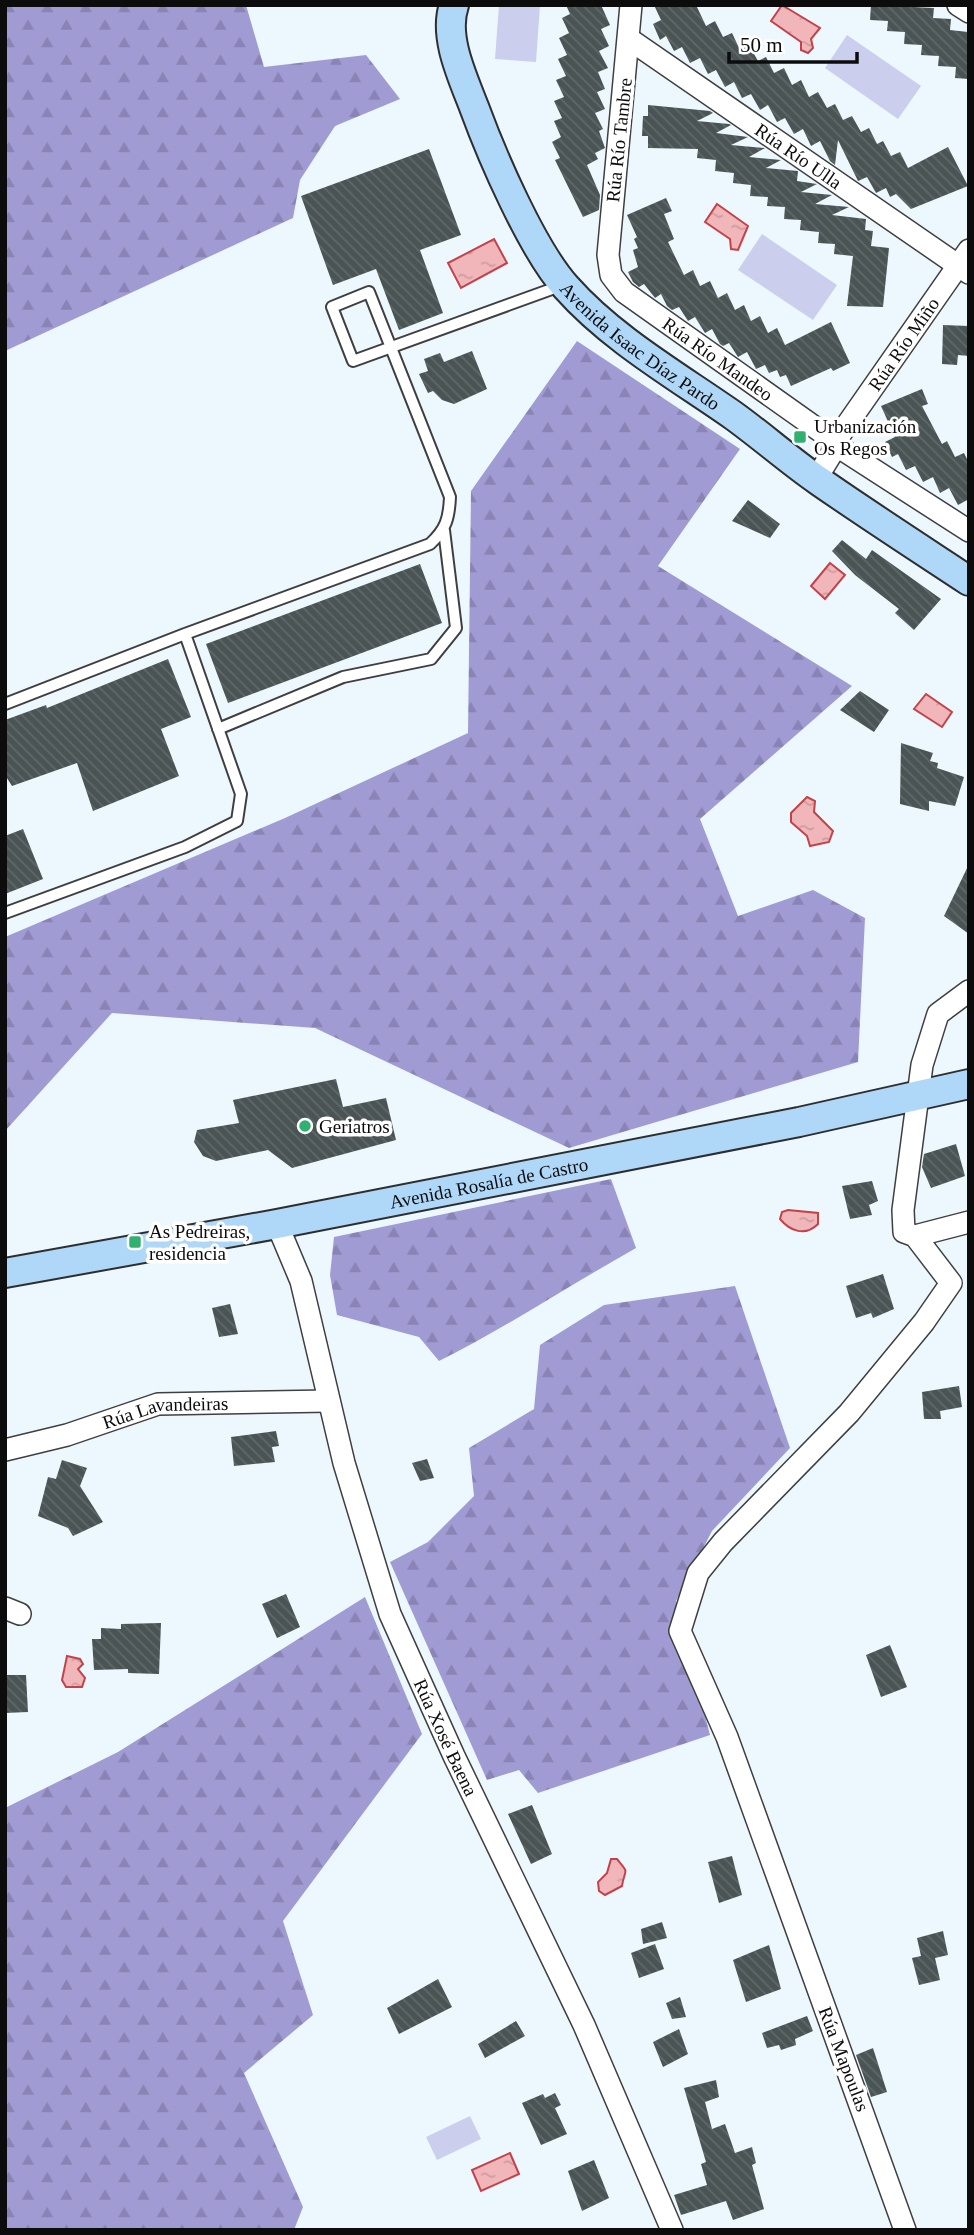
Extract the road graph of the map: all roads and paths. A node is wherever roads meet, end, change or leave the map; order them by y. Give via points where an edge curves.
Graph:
1 (454, 5) edge
2 (631, 5) edge
3 (958, 5) edge
4 (969, 12) edge
5 (629, 40) junction
6 (965, 263) edge
7 (611, 275) joint
8 (564, 285) junction
9 (392, 347) junction
10 (835, 445) junction
11 (816, 479) junction
12 (444, 530) junction
13 (969, 531) edge
14 (969, 581) edge
15 (185, 634) junction
16 (5, 704) edge
17 (218, 729) junction
18 (5, 913) edge
19 (969, 991) edge
20 (969, 1084) edge
21 (916, 1098) junction
22 (969, 1223) edge
23 (277, 1224) junction
24 (915, 1236) junction
25 (5, 1273) edge
26 (329, 1401) junction
27 (5, 1450) edge
28 (672, 2230) edge
29 (905, 2230) edge

1 - 8 street, Avenida Isaac Díaz Pardo via 454,49 483,131 528,225
2 - 5 street, Rúa Río Tambre
3 - 4 street
5 - 6 street, Rúa Río Ulla
5 - 7 street, Rúa Río Tambre via 607,255
6 - 10 street, Rúa Río Miño
7 - 10 street, Rúa Río Mandeo via 624,292
8 - 9 lane
8 - 11 street, Avenida Isaac Díaz Pardo via 631,344
9 - 9 lane via 369,292 332,307 353,361
9 - 12 lane via 450,497
10 - 11 street, Rúa Río Miño
10 - 13 street, Rúa Río Mandeo
11 - 14 street, Avenida Isaac Díaz Pardo
12 - 15 lane via 430,544
12 - 17 lane via 456,628 431,659 343,677
15 - 16 lane
15 - 17 lane
17 - 18 lane via 241,794 237,821 185,847
19 - 21 street via 938,1014
20 - 21 street, Avenida Rosalía de Castro
21 - 23 street, Avenida Rosalía de Castro
21 - 24 street via 903,1210 904,1232
22 - 24 street
23 - 25 street, Avenida Rosalía de Castro
23 - 26 street, Rúa Xosé Baena via 302,1281
24 - 29 street, Rúa Mapoulas via 951,1283 849,1413 698,1573 680,1631 727,1737
26 - 27 street, Rúa Lavandeiras via 158,1404
26 - 28 street, Rúa Xosé Baena via 390,1614 583,2025

